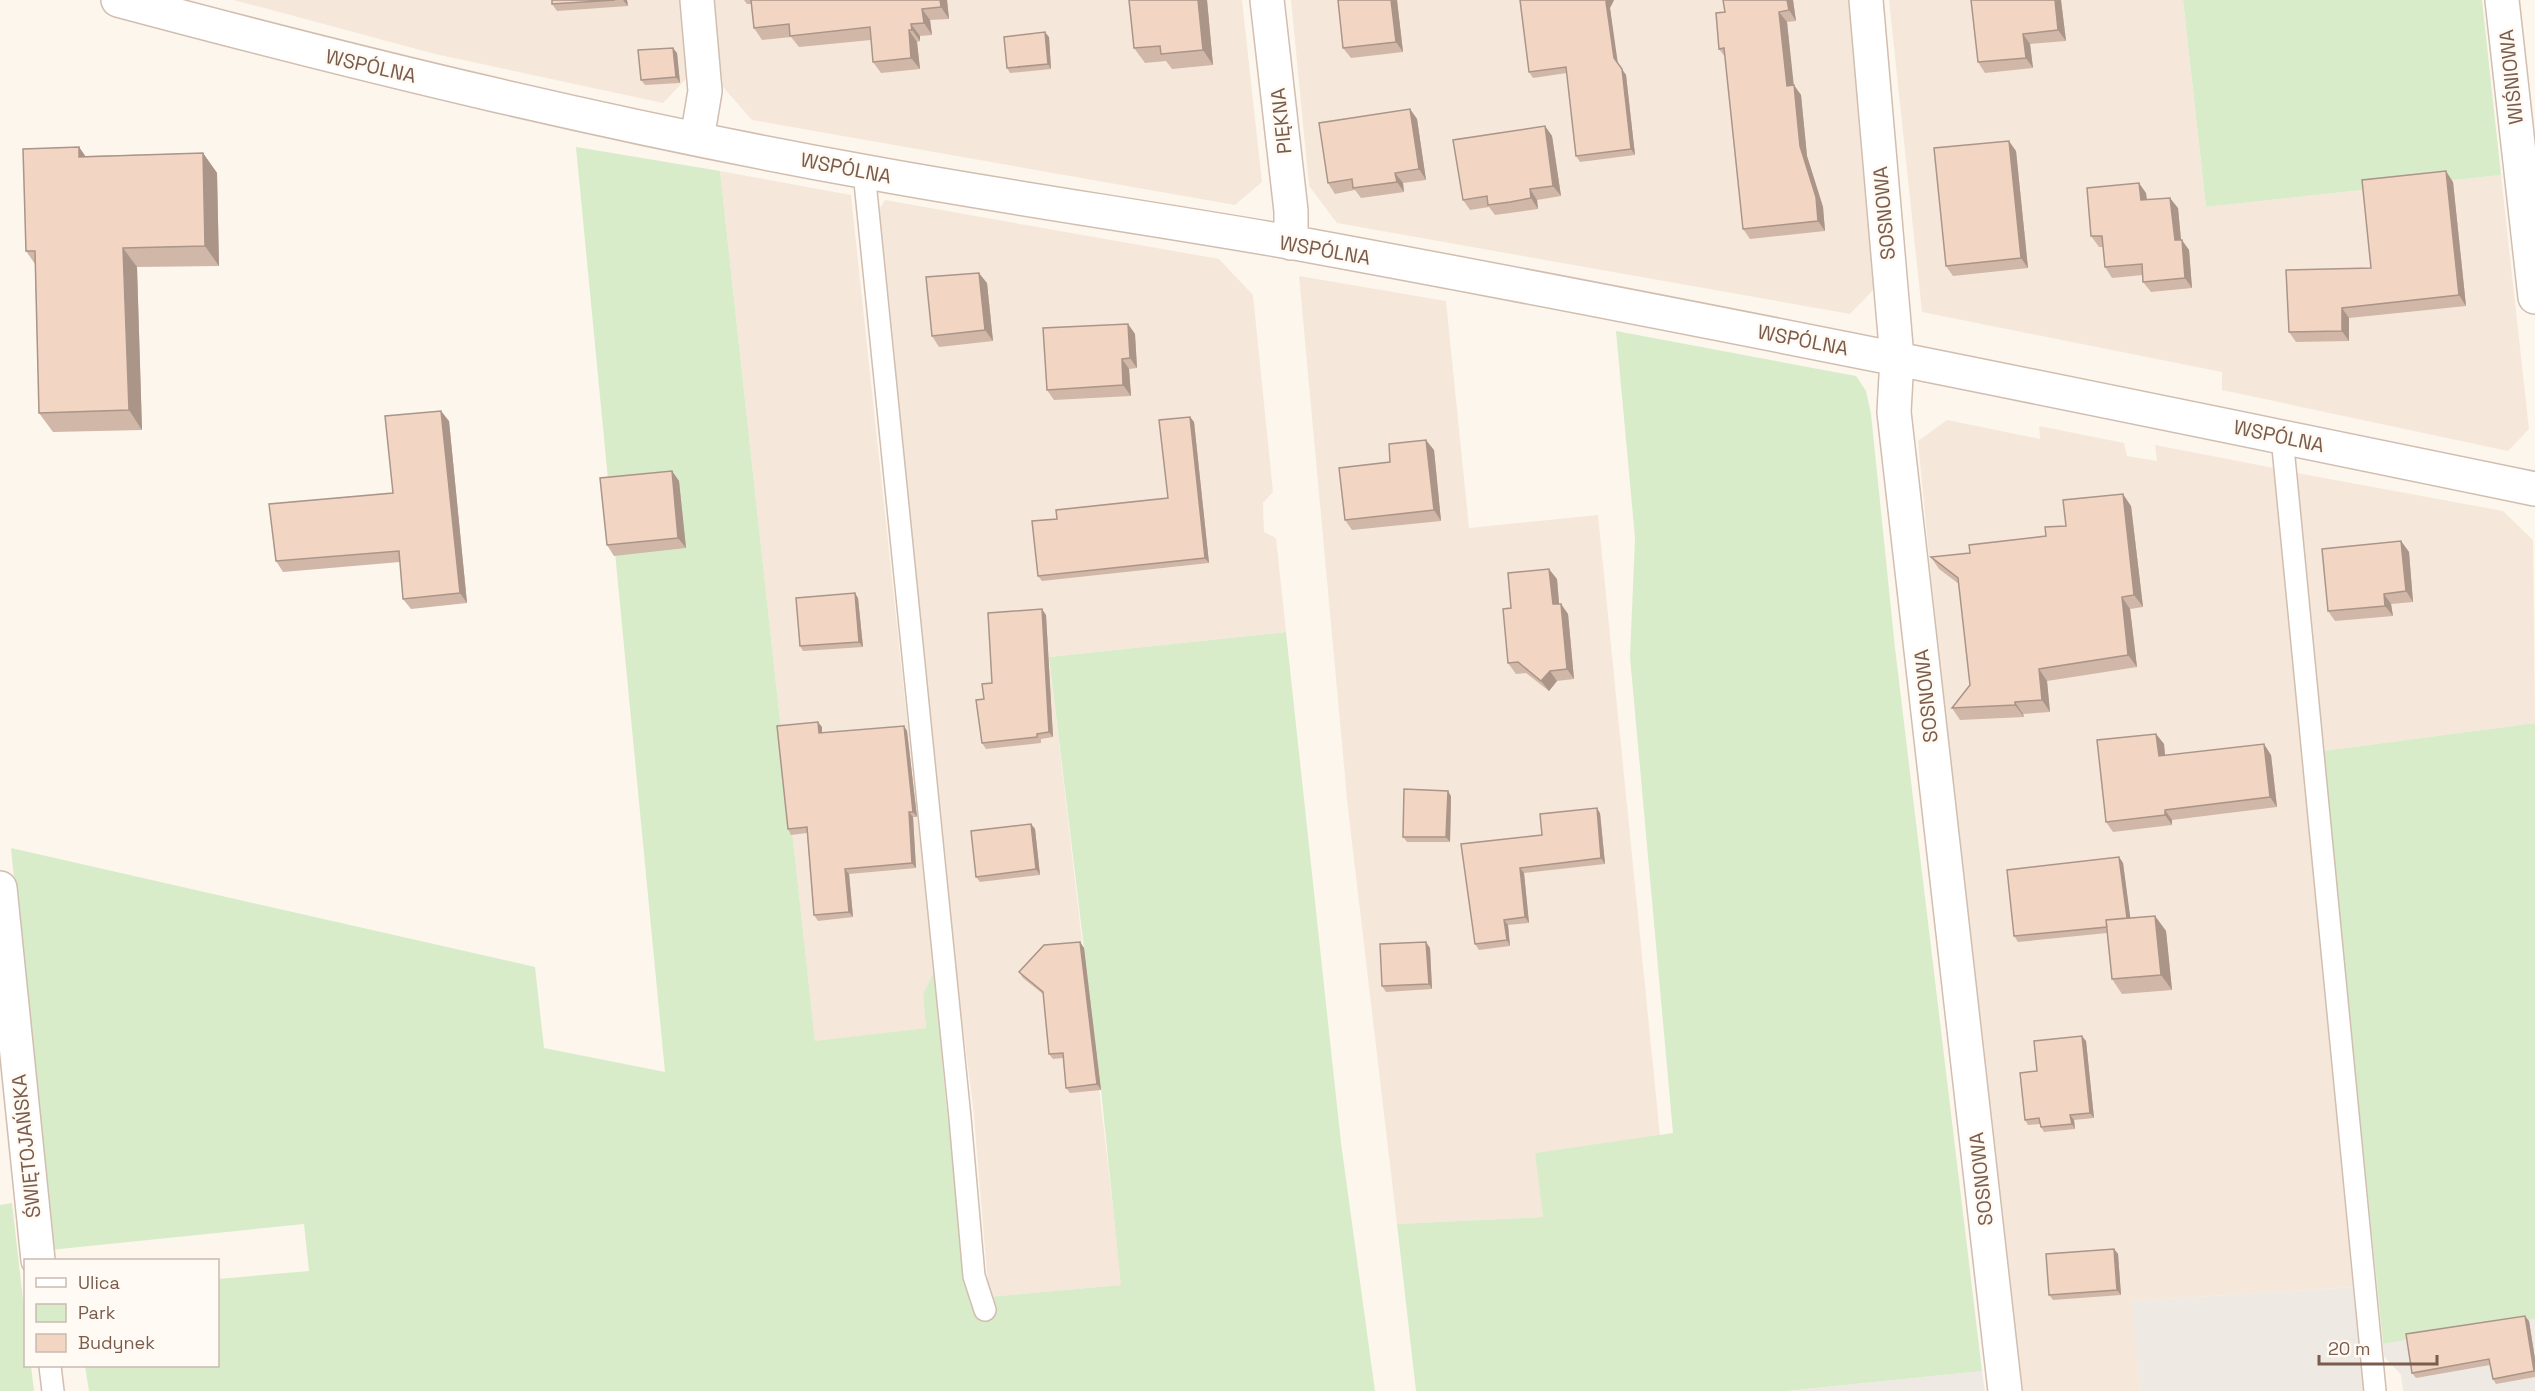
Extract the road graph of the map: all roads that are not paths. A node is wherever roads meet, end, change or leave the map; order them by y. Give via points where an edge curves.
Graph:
1 (118, 0) edge
2 (697, 0) edge
3 (1267, 0) edge
4 (1866, 0) edge
5 (2502, 0) edge
6 (697, 139) junction
7 (864, 172) junction
8 (1291, 243) junction
9 (2535, 297) edge
10 (1897, 358) junction
11 (2282, 437) junction
12 (2535, 489) edge
13 (0, 888) edge
14 (38, 1259) edge
15 (984, 1310) dead end
16 (50, 1367) edge
17 (53, 1391) edge
18 (2005, 1391) edge
19 (2375, 1391) edge

1 - 6 street, WSPÓLNA via 327,56
2 - 6 street via 705,91
3 - 8 street, PIĘKNA via 1291,211
4 - 10 street, SOSNOWA
5 - 9 street, WIŚNIOWA
6 - 7 street, WSPÓLNA
7 - 8 street, WSPÓLNA
7 - 15 lane via 974,1276
8 - 10 street, WSPÓLNA
10 - 11 street, WSPÓLNA
10 - 18 street, SOSNOWA via 1894,412
11 - 12 street, WSPÓLNA
11 - 19 lane
13 - 14 street, ŚWIĘTOJAŃSKA
16 - 17 lane

